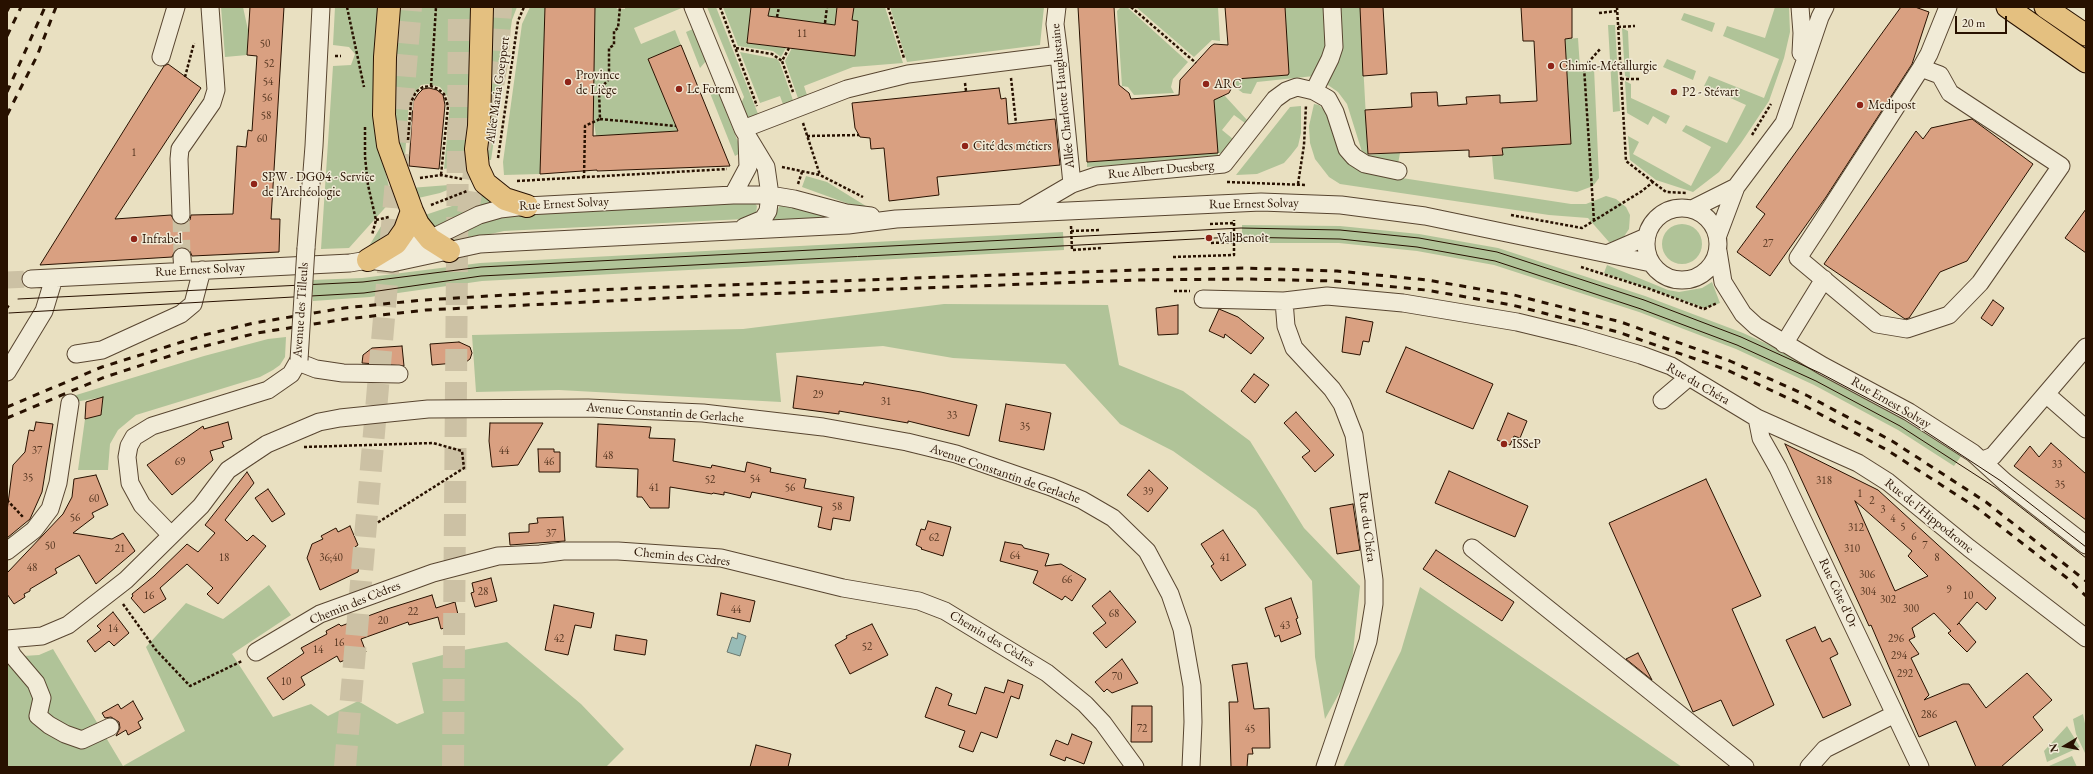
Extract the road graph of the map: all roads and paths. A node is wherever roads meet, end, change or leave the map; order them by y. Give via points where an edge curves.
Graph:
1 (176, 7) edge
2 (210, 7) edge
3 (321, 7) edge
4 (389, 7) edge
5 (436, 7) edge
6 (482, 7) edge
7 (524, 7) edge
8 (620, 7) edge
9 (693, 7) edge
10 (720, 7) edge
11 (779, 7) edge
12 (826, 7) edge
13 (888, 7) edge
14 (1057, 7) edge
15 (1132, 7) edge
16 (1332, 7) edge
17 (1617, 7) edge
18 (1800, 7) edge
19 (1825, 7) edge
20 (1948, 7) edge
21 (2007, 7) edge
22 (2045, 7) edge
23 (1617, 11) junction
24 (1599, 13) dead end
25 (777, 17) dead end
26 (825, 23) dead end
27 (1635, 26) dead end
28 (1618, 27) junction
29 (2086, 35) edge
30 (736, 48) junction
31 (789, 48) dead end
32 (1601, 48) dead end
33 (1060, 55) junction
34 (161, 57) dead end
35 (782, 61) junction
36 (1009, 62) junction
37 (2086, 62) edge
38 (1196, 63) dead end
39 (1921, 68) junction
40 (908, 74) junction
41 (1800, 74) junction
42 (1621, 79) junction
43 (1639, 79) dead end
44 (431, 86) junction
45 (1314, 91) junction
46 (1772, 103) dead end
47 (798, 107) junction
48 (600, 120) junction
49 (763, 121) junction
50 (1016, 123) dead end
51 (676, 126) dead end
52 (745, 134) junction
53 (859, 135) dead end
54 (808, 136) junction
55 (1748, 140) dead end
56 (408, 148) dead end
57 (748, 167) junction
58 (766, 167) junction
59 (1398, 171) dead end
60 (442, 175) junction
61 (820, 175) junction
62 (584, 178) junction
63 (401, 181) junction
64 (512, 181) dead end
65 (1224, 182) dead end
66 (1232, 182) dead end
67 (1652, 182) dead end
68 (483, 183) junction
69 (1072, 184) junction
70 (1298, 184) dead end
71 (1736, 188) junction
72 (733, 195) junction
73 (770, 195) junction
74 (866, 198) dead end
75 (527, 206) junction
76 (1694, 208) junction
77 (412, 211) junction
78 (1023, 213) junction
79 (181, 215) tunnel mouth
80 (896, 219) junction
81 (1594, 221) dead end
82 (1234, 223) dead end
83 (1210, 224) dead end
84 (1101, 230) dead end
85 (735, 231) junction
86 (1071, 231) dead end
87 (1646, 237) junction
88 (430, 238) junction
89 (1211, 243) dead end
90 (1718, 243) junction
91 (1102, 248) dead end
92 (1072, 250) dead end
93 (449, 251) junction
94 (1609, 253) junction
95 (1172, 257) dead end
96 (368, 260) junction
97 (1651, 263) junction
98 (1579, 267) dead end
99 (202, 270) junction
100 (54, 278) junction
101 (31, 279) tunnel mouth
102 (1824, 279) junction
103 (1731, 296) junction
104 (1204, 299) dead end
105 (1284, 301) junction
106 (1784, 344) junction
107 (2086, 347) edge
108 (76, 354) dead end
109 (298, 361) junction
110 (7, 372) edge
111 (399, 374) dead end
112 (1689, 377) junction
113 (2046, 394) junction
114 (1662, 400) dead end
115 (70, 403) dead end
116 (1757, 418) junction
117 (2086, 429) edge
118 (292, 433) junction
119 (1983, 460) junction
120 (7, 500) edge
121 (377, 523) dead end
122 (34, 530) junction
123 (171, 535) junction
124 (2086, 546) edge
125 (1472, 548) dead end
126 (7, 552) edge
127 (113, 590) junction
128 (2086, 638) edge
129 (7, 639) edge
130 (7, 645) edge
131 (256, 652) joint
132 (1895, 714) junction
133 (110, 727) dead end
134 (1135, 767) edge
135 (1191, 767) edge
136 (1325, 767) edge
137 (1745, 767) edge
138 (1810, 767) edge
139 (1920, 767) edge

1 - 34 street
2 - 79 street via 216,90 212,103 180,149
3 - 109 street, Avenue des Tilleuls, bridge via 314,146
4 - 63 highway via 384,115 388,145
5 - 44 path
6 - 68 highway via 476,160
7 - 68 path, Allée Maria Goeppert via 518,20
8 - 48 path via 618,28 614,31 614,45 609,48 609,79 599,90
9 - 52 street
10 - 30 path
11 - 25 path
12 - 26 path
13 - 40 path
14 - 33 street, Allée Charlotte Hauglustaine via 1055,24
15 - 38 path
16 - 45 street via 1334,47
17 - 23 path
18 - 41 street
19 - 41 street
20 - 39 street
21 - 37 main road
22 - 29 main road
23 - 24 path
23 - 28 path
27 - 28 path
28 - 42 path
30 - 35 path via 772,54
30 - 49 path
31 - 35 path
32 - 81 path via 1584,68
33 - 36 street
33 - 69 street, Allée Charlotte Hauglustaine
35 - 47 path
36 - 40 street
36 - 50 path
39 - 102 street via 1798,258
39 - 102 street via 1940,75 1950,93 2061,166 1980,283 1949,315 1907,329 1877,324
40 - 47 street via 847,89
41 - 71 street via 1784,123
42 - 43 path
42 - 67 path via 1626,161
44 - 56 path via 423,87 416,92 411,102
44 - 60 path via 444,94 448,106
45 - 59 street, Rue Albert Duesberg via 1328,99 1347,149 1354,157 1365,164
45 - 69 street, Rue Albert Duesberg via 1297,87 1275,99 1224,164 1096,176
45 - 70 path via 1307,102
46 - 55 path
47 - 49 street
47 - 54 path
48 - 51 path
48 - 62 path via 585,126
49 - 52 street
52 - 57 street
52 - 58 street
53 - 54 path
54 - 61 path
57 - 62 path
57 - 72 street
58 - 61 path via 781,167
58 - 73 street
60 - 63 path
60 - 68 path
61 - 74 path
62 - 64 path
63 - 77 highway
65 - 66 path
68 - 75 highway via 505,198
68 - 77 path
69 - 78 street, Rue Albert Duesberg
71 - 76 street
71 - 90 street
72 - 73 street, Rue Ernest Solvay
72 - 75 street, Rue Ernest Solvay
73 - 80 street, Rue Ernest Solvay via 846,213
73 - 85 street, Rue Ernest Solvay via 768,211 763,219
75 - 88 street, Rue Ernest Solvay via 479,214
76 - 87 street via 1676,208 1663,213 1654,222
76 - 90 street via 1707,217
77 - 88 highway via 418,224
77 - 96 highway via 396,243
78 - 80 street, Rue Ernest Solvay
78 - 94 street, Rue Ernest Solvay via 1255,202 1341,205 1424,216
80 - 85 street, Rue Ernest Solvay via 848,226
82 - 83 path
84 - 86 path
85 - 93 street, Rue Ernest Solvay via 480,244
87 - 94 street
87 - 97 street
88 - 93 highway
88 - 96 street, Rue Ernest Solvay
89 - 95 path via 1234,242 1234,255
90 - 97 street via 1715,259 1708,270 1689,280 1671,279 1656,270
90 - 103 street, Rue Ernest Solvay via 1723,282
91 - 92 path
93 - 96 street, Rue Ernest Solvay via 392,263
94 - 97 street, Rue Ernest Solvay
96 - 99 street, Rue Ernest Solvay
98 - 103 path via 1648,288 1704,309
99 - 100 street, Rue Ernest Solvay via 182,264
99 - 108 street via 193,304 181,314 102,350
100 - 101 street, Rue Ernest Solvay
100 - 110 street via 44,311
102 - 106 street
103 - 106 street, Rue Ernest Solvay via 1743,314 1756,326
104 - 105 street, Rue du Chéra
105 - 112 street, Rue du Chéra via 1327,296 1466,312 1625,350 1671,366
105 - 136 street, Rue du Chéra via 1286,326 1294,348 1332,389 1342,404 1354,435 1374,580 1374,604 1368,641
106 - 119 street, Rue Ernest Solvay via 1909,412
107 - 113 street
109 - 111 street via 316,369 343,373
109 - 123 street, Avenue des Tilleuls via 290,374 268,390 152,426 134,437 127,457 130,482 142,505
112 - 114 street
112 - 116 street, Rue du Chéra
113 - 117 street
113 - 119 street via 1993,456
115 - 122 street via 58,483 50,509
116 - 128 street, Rue de l'Hippodrome via 1858,463 1888,482
116 - 132 street, Rue Côte d'Or via 1761,438 1778,468
118 - 121 path via 305,448 433,444 462,451 464,468
118 - 123 street, Avenue Constantin de Gerlache via 267,444 228,470 201,506
118 - 135 street, Avenue Constantin de Gerlache via 319,422 340,418 428,409 588,408 703,413 823,427 907,442 956,454 1051,487 1082,500 1113,518 1148,551 1159,569 1188,652 1193,722
119 - 124 street, Rue Ernest Solvay via 2004,482
120 - 122 path
122 - 126 street
123 - 127 street, Avenue Constantin de Gerlache
125 - 137 street
127 - 129 street, Avenue Constantin de Gerlache via 56,632 32,638
127 - 131 path via 156,650 190,686 234,667
130 - 133 street via 36,683 42,698 38,716 49,725 82,740
131 - 134 street, Chemin des Cèdres via 320,614 433,573 498,556 563,551 618,551 721,558 843,588 919,601 946,611 1047,673 1085,704 1103,722
132 - 138 street via 1825,749
132 - 139 street, Rue Côte d'Or

